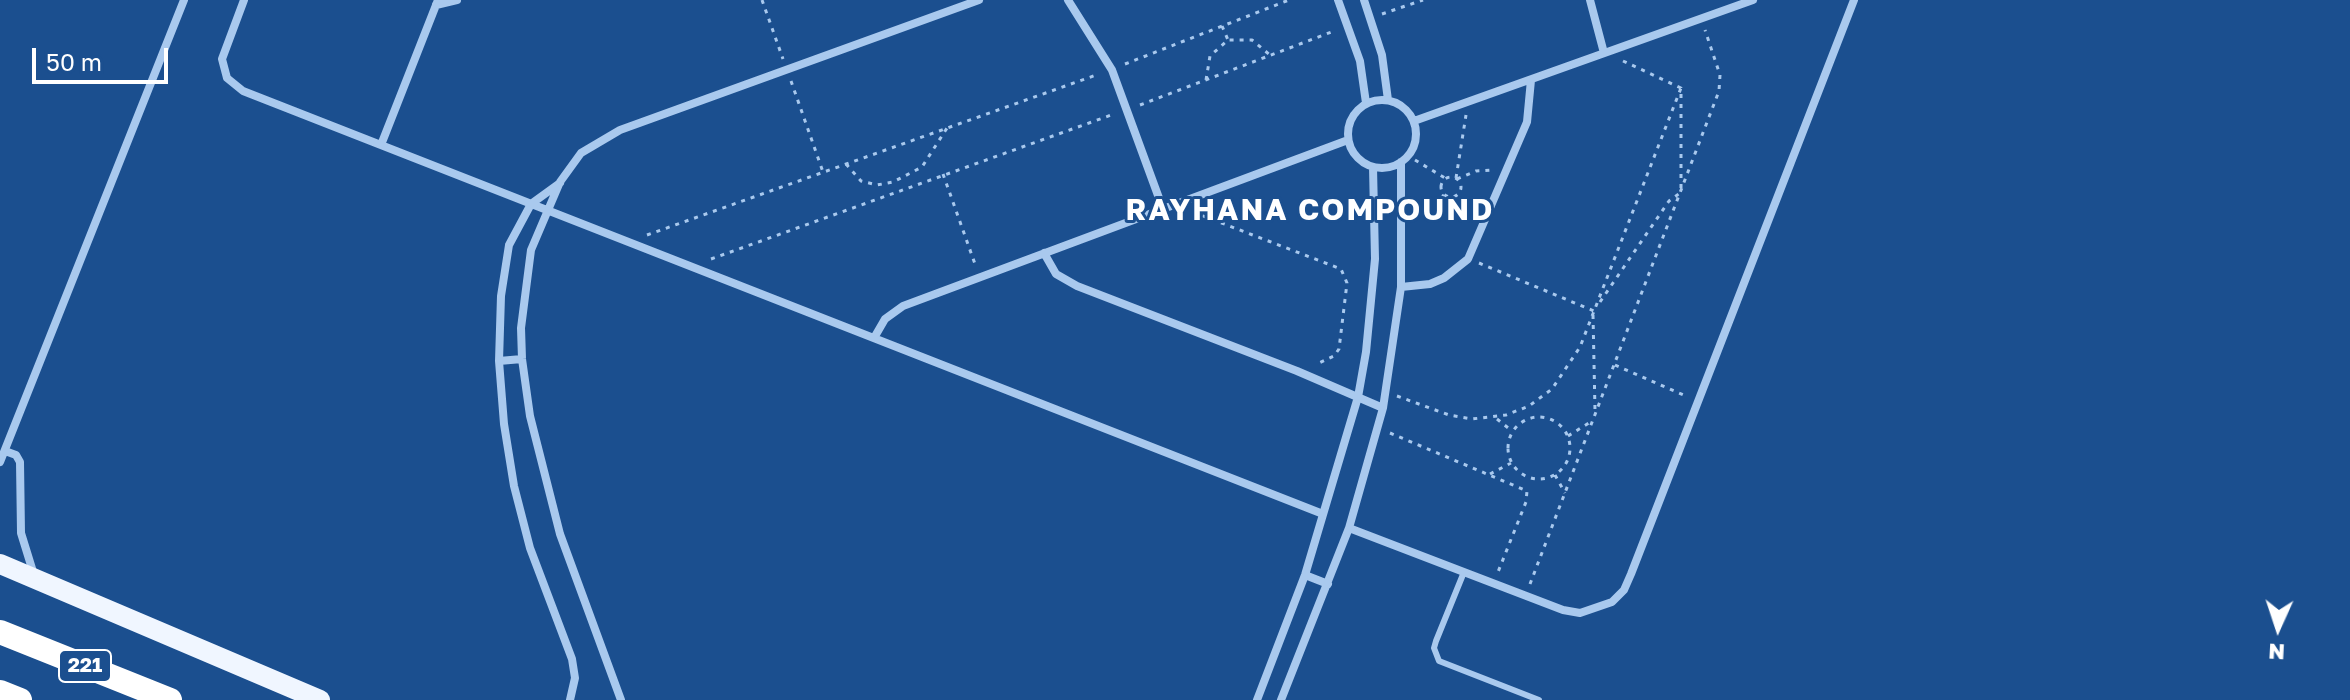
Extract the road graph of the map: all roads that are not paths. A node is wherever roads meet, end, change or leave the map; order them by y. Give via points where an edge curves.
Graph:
1 (184, 0) edge
2 (244, 0) edge
3 (457, 0) edge
4 (979, 0) edge
5 (1068, 0) edge
6 (1338, 0) edge
7 (1364, 0) edge
8 (1590, 0) edge
9 (1753, 0) edge
10 (1854, 0) edge
11 (437, 2) edge
12 (1604, 53) junction
13 (1531, 80) junction
14 (1388, 100) junction
15 (1366, 103) junction
16 (1414, 121) junction
17 (1348, 140) junction
18 (381, 145) junction
19 (1405, 159) junction
20 (1373, 167) junction
21 (560, 182) junction
22 (531, 204) junction
23 (1163, 209) junction
24 (550, 211) junction
25 (1044, 253) junction
26 (1401, 287) junction
27 (874, 338) junction
28 (522, 359) junction
29 (499, 361) junction
30 (1358, 397) junction
31 (1383, 408) junction
32 (5, 451) junction
33 (0, 462) edge
34 (1323, 514) junction
35 (1349, 528) junction
36 (0, 564) edge
37 (1464, 572) junction
38 (1305, 575) junction
39 (36, 580) junction
40 (1328, 584) junction
41 (0, 632) edge
42 (0, 692) edge
43 (20, 700) edge
44 (170, 700) edge
45 (320, 700) edge
46 (570, 700) edge
47 (621, 700) edge
48 (1257, 700) edge
49 (1281, 700) edge
50 (1539, 700) edge

1 - 32 street
2 - 18 street via 222,59 234,86
3 - 11 street
4 - 21 street via 620,130 581,153
5 - 23 street via 1112,70
6 - 15 street via 1349,25
7 - 14 street
8 - 12 street
9 - 12 street
10 - 37 street via 1624,590 1597,610 1580,613
11 - 18 street
12 - 13 street
13 - 16 street
13 - 26 street via 1530,112 1468,259 1444,278
14 - 15 street
14 - 16 street via 1404,107
15 - 17 street via 1349,123
16 - 19 street via 1416,139
17 - 20 street via 1357,157
17 - 23 street
18 - 22 street
19 - 20 street
19 - 26 street
20 - 30 street via 1375,259
21 - 22 street
21 - 24 street
22 - 24 street
22 - 29 street via 509,245
23 - 25 street
24 - 27 street
24 - 28 street via 531,250
25 - 27 street via 893,311
25 - 30 street via 1056,274 1077,286
26 - 31 street
27 - 34 street
28 - 29 street
28 - 47 street via 530,416 560,534
29 - 46 street via 514,486 530,548 572,659
30 - 31 street
30 - 34 street
31 - 35 street
32 - 33 street
32 - 39 street via 20,462 21,533
34 - 38 street
35 - 37 street
35 - 40 street
36 - 39 main road
37 - 50 lane via 1434,648 1439,661
38 - 40 street
38 - 48 street
39 - 45 main road
40 - 49 street
41 - 44 highway, 221
42 - 43 highway

